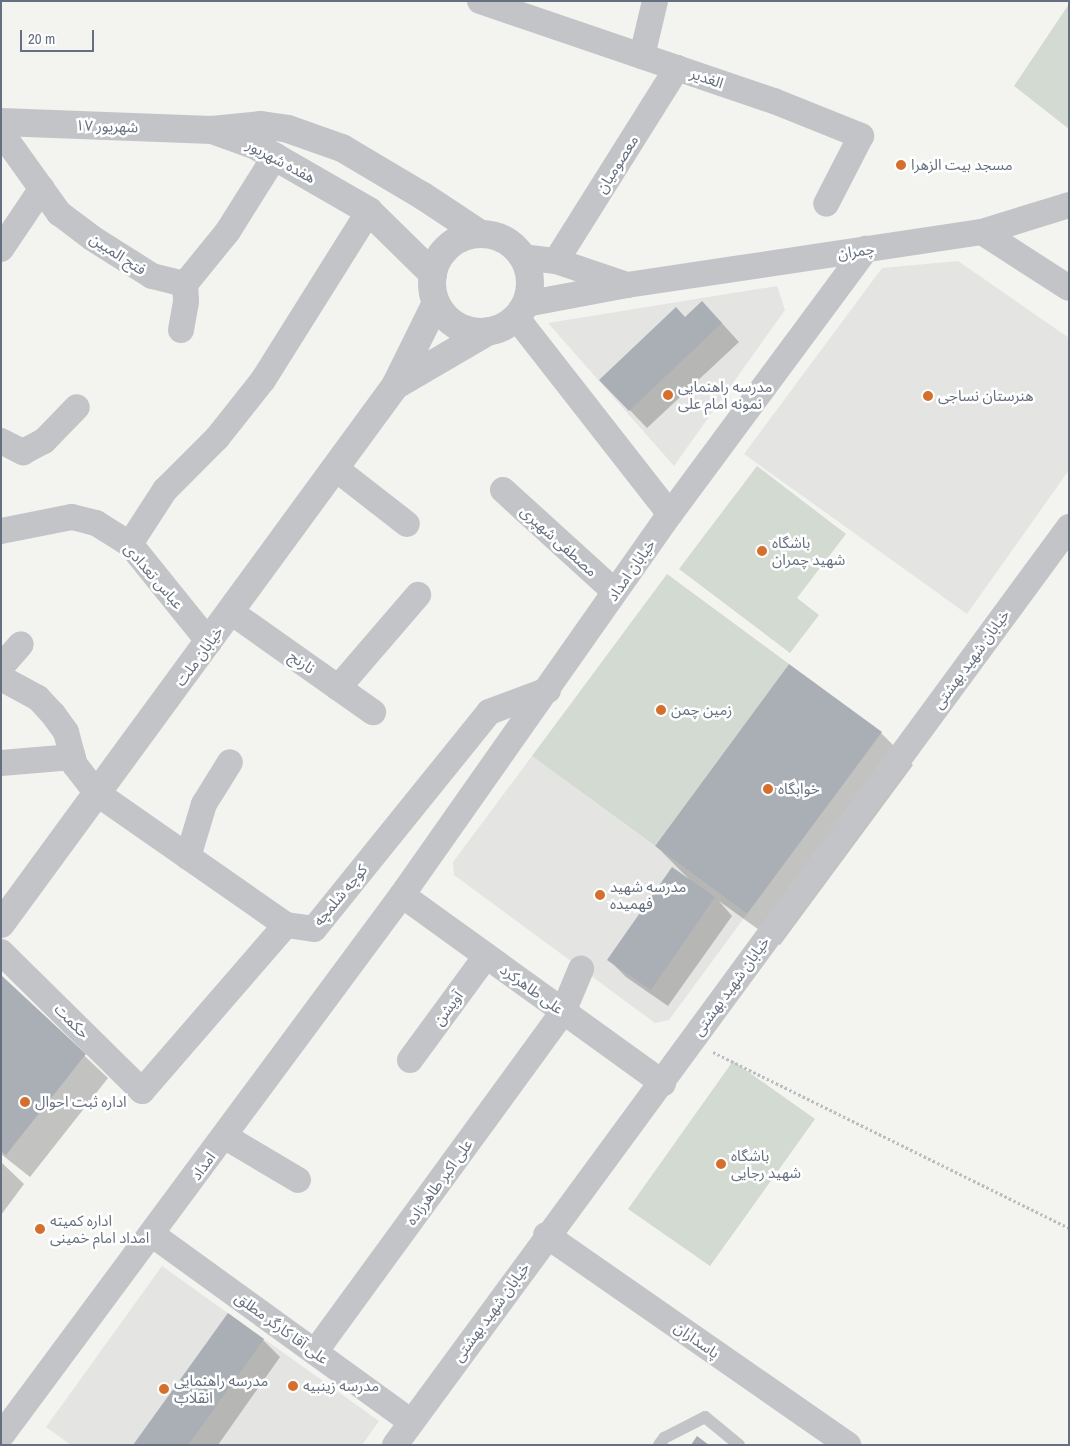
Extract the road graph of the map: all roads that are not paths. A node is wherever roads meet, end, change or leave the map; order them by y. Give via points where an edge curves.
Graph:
1 (480, 1) edge
2 (655, 1) edge
3 (642, 56) junction
4 (677, 68) junction
5 (1, 122) edge
6 (212, 130) junction
7 (1, 132) edge
8 (275, 156) junction
9 (42, 188) junction
10 (826, 204) dead end
11 (1069, 205) edge
12 (369, 211) junction
13 (982, 232) junction
14 (479, 233) junction
15 (1, 249) edge
16 (866, 249) junction
17 (522, 258) junction
18 (556, 261) junction
19 (433, 274) junction
20 (184, 284) junction
21 (627, 285) junction
22 (1069, 288) edge
23 (435, 305) junction
24 (520, 311) junction
25 (180, 330) dead end
26 (489, 331) junction
27 (395, 386) junction
28 (77, 406) dead end
29 (1, 441) edge
30 (335, 468) junction
31 (504, 490) dead end
32 (670, 514) junction
33 (408, 524) dead end
34 (1069, 527) edge
35 (1, 532) edge
36 (130, 544) junction
37 (615, 592) junction
38 (418, 595) dead end
39 (231, 612) junction
40 (209, 642) junction
41 (21, 644) dead end
42 (1, 667) edge
43 (1, 678) edge
44 (338, 688) junction
45 (548, 690) junction
46 (373, 712) dead end
47 (73, 757) junction
48 (230, 762) dead end
49 (1, 763) edge
50 (98, 794) junction
51 (188, 857) junction
52 (402, 895) junction
53 (1, 924) edge
54 (286, 925) junction
55 (1, 952) edge
56 (486, 956) junction
57 (581, 969) dead end
58 (563, 1012) junction
59 (410, 1060) dead end
60 (663, 1084) junction
61 (224, 1136) junction
62 (298, 1180) dead end
63 (153, 1235) junction
64 (546, 1235) junction
65 (315, 1352) junction
66 (411, 1422) junction
67 (1, 1436) edge
68 (395, 1445) edge
69 (659, 1445) edge
70 (739, 1445) edge
71 (848, 1445) edge

1 - 3 street, الغدیر
2 - 3 street
3 - 4 street, الغدیر
4 - 10 street, الغدیر via 774,101 861,136
4 - 18 street, معصومیان
5 - 6 street, ۱۷ شهریور
6 - 8 street, هفده شهریور
6 - 14 street, هفده شهریور via 261,125 288,129 342,148
7 - 9 street, فتح المبین
8 - 12 street, هفده شهریور
8 - 20 street via 228,231
9 - 15 street
9 - 20 street, فتح المبین via 59,213 92,238 152,276
11 - 13 street, چمران
12 - 19 street, هفده شهریور
12 - 36 street via 263,380 217,438 165,490
13 - 16 street, چمران
13 - 22 street
14 - 17 street via 511,245
14 - 19 street via 449,246
16 - 21 street, چمران
16 - 32 street, خیابان امداد
17 - 18 street
17 - 24 street via 528,273 529,290
18 - 21 street
19 - 23 street
20 - 25 street via 186,301
21 - 24 street, چمران
23 - 26 street via 459,327 474,332
23 - 27 street
24 - 26 street via 504,326
24 - 32 street
26 - 27 street
27 - 30 street, خیابان ملت
28 - 29 street via 44,441 23,452
30 - 33 street
30 - 39 street, خیابان ملت
31 - 37 street, مصطفی شهپری
32 - 37 street, خیابان امداد
34 - 60 street, خیابان شهید بهشتی via 691,1041
35 - 36 street, عباس تعدادی via 72,517 96,523
36 - 40 street, عباس تعدادی
37 - 45 street, خیابان امداد
38 - 44 street
39 - 40 street, خیابان ملت
39 - 44 street, نارنج
40 - 50 street, خیابان ملت
41 - 42 street
43 - 47 street via 38,698 53,714 66,732
44 - 46 street, نارنج
45 - 52 street, خیابان امداد
45 - 54 street, کوچه شلمچه via 488,712 314,929
47 - 49 street
47 - 50 street
48 - 51 street via 204,804
50 - 51 street, کوچه شلمچه
50 - 53 street, خیابان ملت
51 - 54 street, کوچه شلمچه
52 - 56 street, علی طاهرکرد
52 - 61 street, امداد
54 - 55 street, حکمت via 142,1091
56 - 58 street, علی طاهرکرد
56 - 59 street, آویشن
57 - 58 street, علی اکبر طاهرزاده
58 - 60 street, علی طاهرکرد
58 - 65 street, علی اکبر طاهرزاده
60 - 64 street, خیابان شهید بهشتی
61 - 62 street
61 - 63 street, امداد
63 - 65 street, علی آقا کارگر مطلق
63 - 67 street, امداد
64 - 66 street, خیابان شهید بهشتی
64 - 71 street, پاسداران
65 - 66 street, علی آقا کارگر مطلق
66 - 68 street, خیابان شهید بهشتی
69 - 70 lane via 664,1438 705,1417

